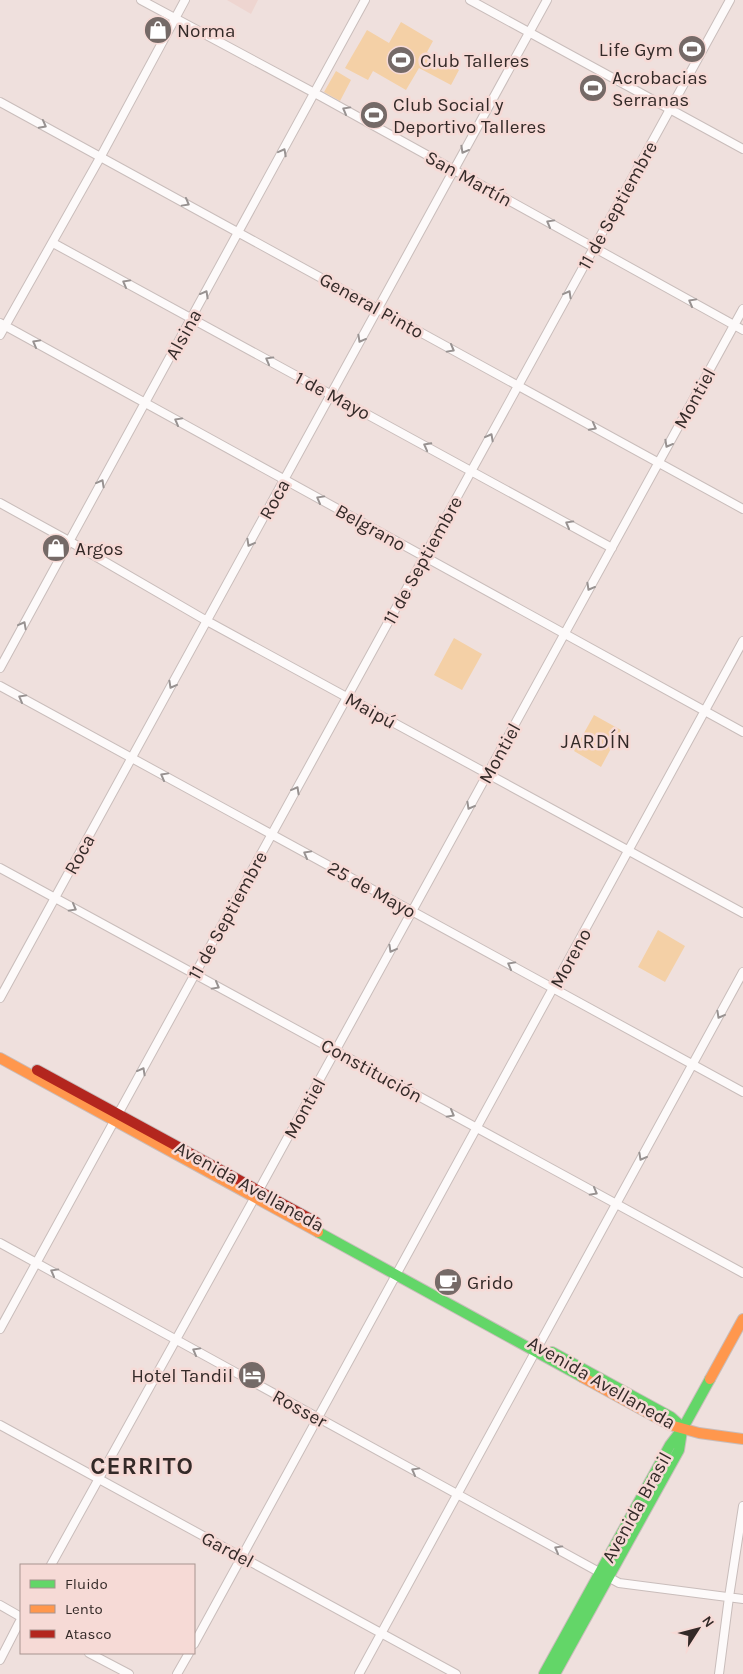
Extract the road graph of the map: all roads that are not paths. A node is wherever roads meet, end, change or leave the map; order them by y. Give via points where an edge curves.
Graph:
1 (141, 0) edge
2 (186, 0) edge
3 (366, 0) edge
4 (470, 0) edge
5 (547, 0) edge
6 (730, 0) edge
7 (175, 18) junction
8 (530, 32) junction
9 (314, 93) junction
10 (0, 102) edge
11 (670, 109) junction
12 (743, 148) edge
13 (101, 156) junction
14 (453, 170) junction
15 (239, 232) junction
16 (53, 243) junction
17 (594, 247) junction
18 (378, 308) junction
19 (743, 309) edge
20 (192, 318) junction
21 (3, 324) edge
22 (734, 325) junction
23 (743, 330) edge
24 (0, 335) edge
25 (517, 386) junction
26 (331, 394) junction
27 (145, 403) junction
28 (658, 462) junction
29 (472, 470) junction
30 (284, 480) junction
31 (0, 503) edge
32 (743, 509) edge
33 (69, 540) junction
34 (612, 548) junction
35 (424, 556) junction
36 (207, 621) junction
37 (565, 634) junction
38 (743, 641) edge
39 (0, 668) edge
40 (0, 686) edge
41 (347, 697) junction
42 (705, 711) junction
43 (743, 732) edge
44 (132, 758) junction
45 (488, 774) junction
46 (272, 834) junction
47 (629, 850) junction
48 (0, 868) edge
49 (55, 898) junction
50 (412, 911) junction
51 (743, 913) edge
52 (743, 972) edge
53 (195, 974) junction
54 (553, 989) junction
55 (0, 998) edge
56 (0, 1050) edge
57 (336, 1051) junction
58 (0, 1058) edge
59 (692, 1065) junction
60 (743, 1092) edge
61 (117, 1117) junction
62 (477, 1128) junction
63 (257, 1194) junction
64 (616, 1204) junction
65 (0, 1243) edge
66 (36, 1263) junction
67 (399, 1272) junction
68 (743, 1273) edge
69 (743, 1319) edge
70 (0, 1329) edge
71 (175, 1339) junction
72 (537, 1348) junction
73 (318, 1418) junction
74 (0, 1425) edge
75 (683, 1428) junction
76 (743, 1439) edge
77 (98, 1479) junction
78 (457, 1494) junction
79 (743, 1506) edge
80 (242, 1556) junction
81 (52, 1564) edge
82 (605, 1574) junction
83 (729, 1597) junction
84 (743, 1599) edge
85 (0, 1605) edge
86 (20, 1617) edge
87 (20, 1620) edge
88 (381, 1633) junction
89 (195, 1642) edge
90 (91, 1654) edge
91 (188, 1654) edge
92 (0, 1660) edge
93 (129, 1674) edge
94 (177, 1674) edge
95 (359, 1674) edge
96 (456, 1674) edge
97 (544, 1674) edge
98 (555, 1674) edge
99 (719, 1674) edge

1 - 7 street, San Martín
2 - 7 street
3 - 9 street, Alsina
4 - 8 street
5 - 8 street, Roca
6 - 11 street, 11 de Septiembre
7 - 9 street, San Martín
7 - 13 street
8 - 11 street
8 -> 14 street, Roca
14 -> 9 street, San Martín
15 -> 9 street, Alsina
10 -> 13 street, General Pinto
11 - 12 street
11 - 17 street, 11 de Septiembre
13 -> 15 street, General Pinto
13 - 16 street
17 -> 14 street, San Martín
14 - 18 street, Roca
15 - 18 street, General Pinto
20 -> 15 street, Alsina
20 -> 16 street, 1 de Mayo
16 - 21 street
22 -> 17 street, San Martín
25 -> 17 street, 11 de Septiembre
18 -> 25 street, General Pinto
18 -> 26 street, Roca
19 - 22 street, Montiel
26 -> 20 street, 1 de Mayo
20 - 27 street, Alsina
21 - 24 street
27 -> 21 street, Belgrano
22 - 23 street, San Martín
22 -> 28 street, Montiel
25 -> 28 street, General Pinto
29 -> 25 street, 11 de Septiembre
29 -> 26 street, 1 de Mayo
26 - 30 street, Roca
30 -> 27 street, Belgrano
33 -> 27 street, Alsina
28 - 32 street, General Pinto
28 - 34 street, Montiel
34 -> 29 street, 1 de Mayo
29 - 35 street, 11 de Septiembre
35 -> 30 street, Belgrano
30 -> 36 street, Roca
31 - 33 street, Maipú
33 - 36 street, Maipú
39 -> 33 street, Alsina
34 -> 37 street, Montiel
35 - 37 street, Belgrano
35 - 41 street, 11 de Septiembre
36 - 41 street, Maipú
36 -> 44 street, Roca
37 - 42 street, Belgrano
37 - 45 street, Montiel
38 - 42 street, Moreno
44 -> 40 street, 25 de Mayo
41 - 45 street, Maipú
46 -> 41 street, 11 de Septiembre
42 - 43 street, Belgrano
42 - 47 street, Moreno
46 -> 44 street, 25 de Mayo
44 - 49 street, Roca
45 - 47 street, Maipú
45 -> 50 street, Montiel
50 -> 46 street, 25 de Mayo
46 - 53 street, 11 de Septiembre
47 - 51 street, Maipú
47 - 54 street, Moreno
48 - 49 street, Constitución
49 -> 53 street, Constitución
49 - 55 street, Roca
54 -> 50 street, 25 de Mayo
50 -> 57 street, Montiel
52 -> 59 street
53 -> 57 street, Constitución
61 -> 53 street, 11 de Septiembre
54 - 59 street, 25 de Mayo
54 - 62 street, Moreno
56 - 61 main road, Avenida Avellaneda
57 -> 62 street, Constitución
57 - 63 street, Montiel
58 - 61 main road, Avenida Avellaneda
59 - 60 street, 25 de Mayo
59 -> 64 street
61 - 63 main road, Avenida Avellaneda
61 - 66 street, 11 de Septiembre
62 -> 64 street, Constitución
62 - 67 street, Moreno
63 - 67 main road, Avenida Avellaneda
63 - 71 street, Montiel
64 - 68 street, Constitución
64 - 72 street
65 - 66 street, Rosser
66 - 70 street, 11 de Septiembre
71 -> 66 street, Rosser
67 - 72 main road, Avenida Avellaneda
67 - 73 street, Moreno
69 - 75 main road, Avenida Brasil
73 -> 71 street, Rosser
71 - 77 street, Montiel
72 - 75 main road, Avenida Avellaneda via 671,1417
72 - 78 street
78 -> 73 street, Rosser
73 - 80 street, Moreno
74 - 77 street, Gardel
75 - 76 main road
75 - 82 main road, Avenida Brasil via 670,1445
77 - 80 street, Gardel
77 - 81 street, Montiel
82 -> 78 street, Rosser
78 - 88 street
79 - 83 street
80 - 88 street, Gardel
80 - 89 street, Moreno
82 - 83 street, Rosser via 622,1584
82 - 97 main road, Avenida Brasil
82 - 98 main road, Avenida Brasil
83 - 84 street, Rosser
83 - 99 street
85 - 86 street
87 - 92 street
88 - 95 street
88 - 96 street, Gardel
90 - 93 street
91 - 94 street

